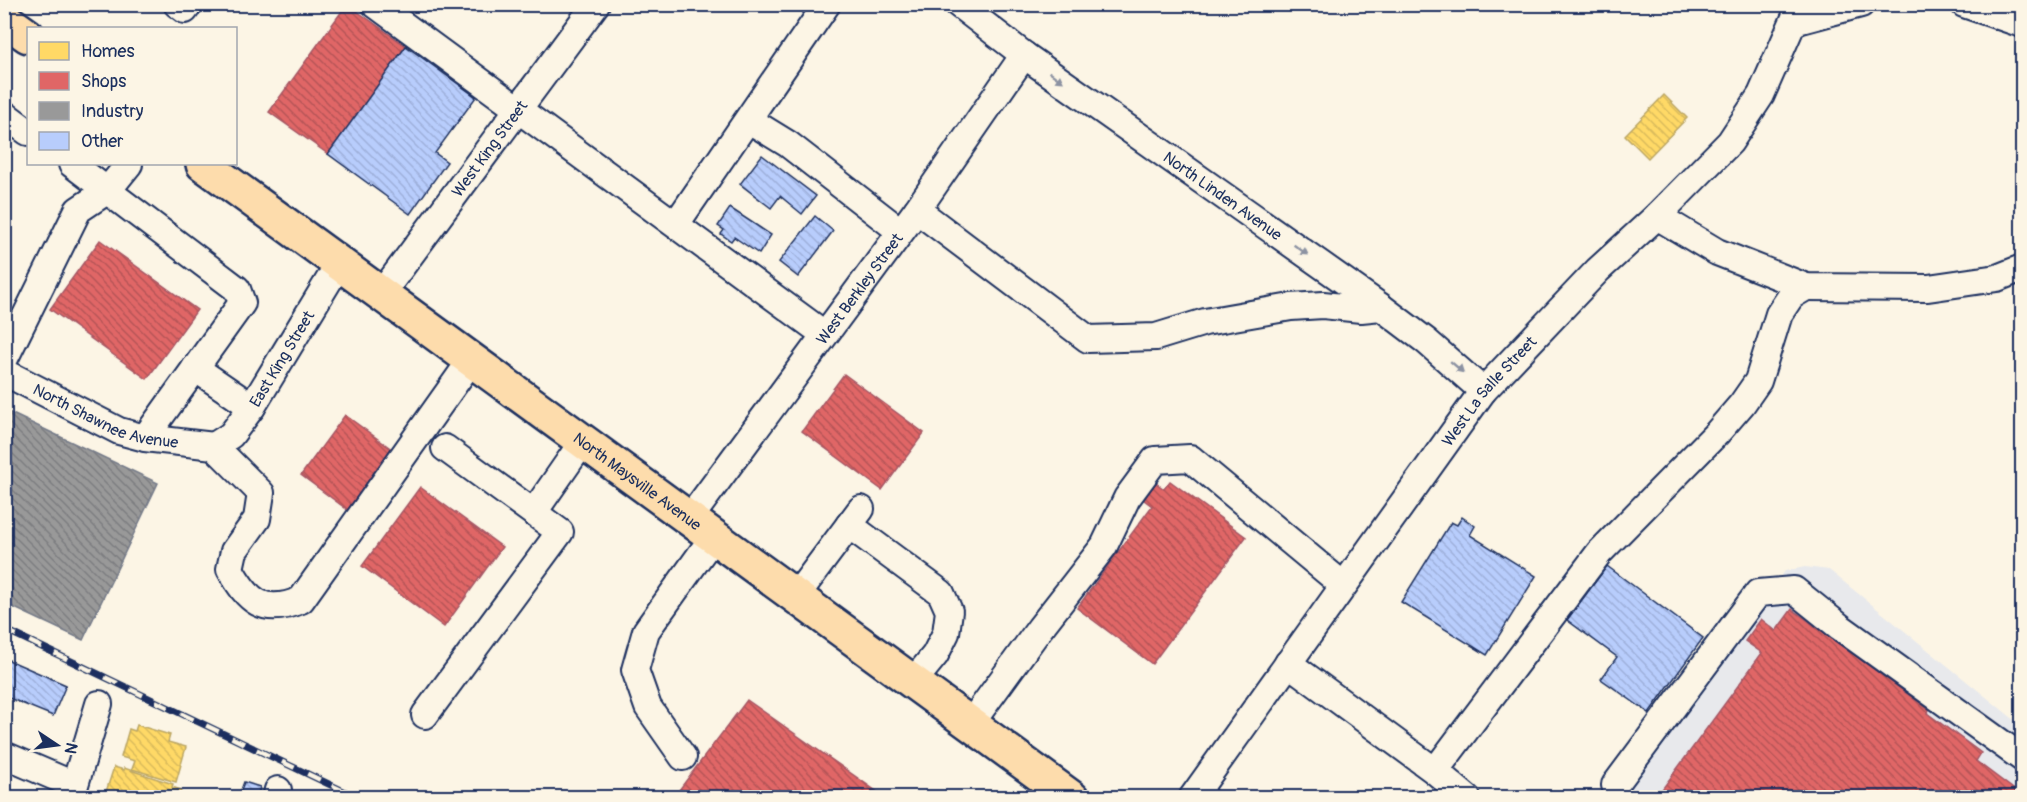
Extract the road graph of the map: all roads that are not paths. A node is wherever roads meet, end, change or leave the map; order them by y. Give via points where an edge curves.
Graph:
1 (177, 4) edge
2 (189, 4) edge
3 (375, 4) edge
4 (596, 4) edge
5 (827, 4) edge
6 (958, 4) edge
7 (1861, 4) edge
8 (1964, 4) edge
9 (1797, 13) edge
10 (4, 19) edge
11 (2022, 24) edge
12 (27, 35) edge
13 (1024, 56) junction
14 (518, 110) junction
15 (4, 114) edge
16 (749, 120) junction
17 (27, 131) edge
18 (73, 165) edge
19 (128, 165) edge
20 (204, 165) edge
21 (108, 190) junction
22 (916, 210) junction
23 (1657, 216) junction
24 (676, 224) junction
25 (900, 231) junction
26 (340, 262) junction
27 (2022, 268) edge
28 (1806, 287) junction
29 (382, 293) junction
30 (1381, 307) junction
31 (824, 334) junction
32 (472, 359) junction
33 (4, 360) edge
34 (195, 368) junction
35 (4, 372) edge
36 (1484, 391) junction
37 (252, 406) junction
38 (145, 438) junction
39 (584, 440) junction
40 (214, 446) junction
41 (445, 448) dead end
42 (534, 512) junction
43 (702, 527) junction
44 (1343, 585) junction
45 (796, 596) junction
46 (1288, 663) junction
47 (913, 682) junction
48 (99, 704) dead end
49 (425, 714) dead end
50 (971, 723) junction
51 (4, 755) edge
52 (683, 757) dead end
53 (2022, 758) edge
54 (1435, 771) junction
55 (72, 791) edge
56 (1618, 793) edge
57 (1072, 798) edge
58 (1192, 798) edge
59 (1467, 798) edge

1 - 2 street via 185,10
3 - 14 street
4 - 14 street, West King Street
5 - 16 street
6 - 13 street, North Linden Avenue
7 - 9 street
8 - 11 street
9 - 23 street, West La Salle Street via 1761,95 1730,142
10 - 12 main road
13 - 22 street, West Berkley Street
13 -> 30 street, North Linden Avenue
14 - 24 street
14 - 29 street, West King Street
15 - 17 street
16 - 24 street
16 - 25 street via 788,144
18 - 21 street
19 - 21 street
20 - 26 main road, North Maysville Avenue
21 - 33 street via 78,210
21 - 34 street via 237,289 242,303
22 - 25 street, West Berkley Street
22 - 30 street via 1088,339 1156,337 1205,322 1291,307
23 - 28 street via 1717,252
23 - 36 street, West La Salle Street via 1598,270
24 - 31 street
25 - 31 street, West Berkley Street
26 - 29 main road, North Maysville Avenue
26 - 37 street, East King Street
27 - 28 street via 1996,278 1928,288
28 - 54 street via 1791,296 1779,314 1758,381 1742,404 1599,553
29 - 32 main road, North Maysville Avenue
30 -> 36 street, North Linden Avenue
31 - 43 street, West Berkley Street
32 - 39 main road, North Maysville Avenue
32 - 40 street via 301,600 291,604 275,608 260,604 242,591 230,569 234,551 257,519 261,493
34 - 37 street
34 - 38 street
35 - 38 street, North Shawnee Avenue via 119,431
36 - 44 street, West La Salle Street
37 - 40 street, East King Street via 231,435
38 - 40 street, North Shawnee Avenue
39 - 42 street
39 - 43 main road, North Maysville Avenue
41 - 42 street
42 - 49 street via 560,532
43 - 45 main road, North Maysville Avenue
43 - 52 street, West Berkley Street via 646,631 635,670 648,707
44 - 46 street, West La Salle Street
44 - 50 street via 1190,458 1155,460 1127,498 1104,546
45 - 47 main road, North Maysville Avenue
45 - 47 street via 855,517 941,594 949,611 946,633 935,655
46 - 54 street
46 - 58 street, West La Salle Street
47 - 50 main road, North Maysville Avenue
48 - 55 street
50 - 57 main road, North Maysville Avenue
51 - 55 street
53 - 56 street via 1794,590 1758,593
54 - 59 street

